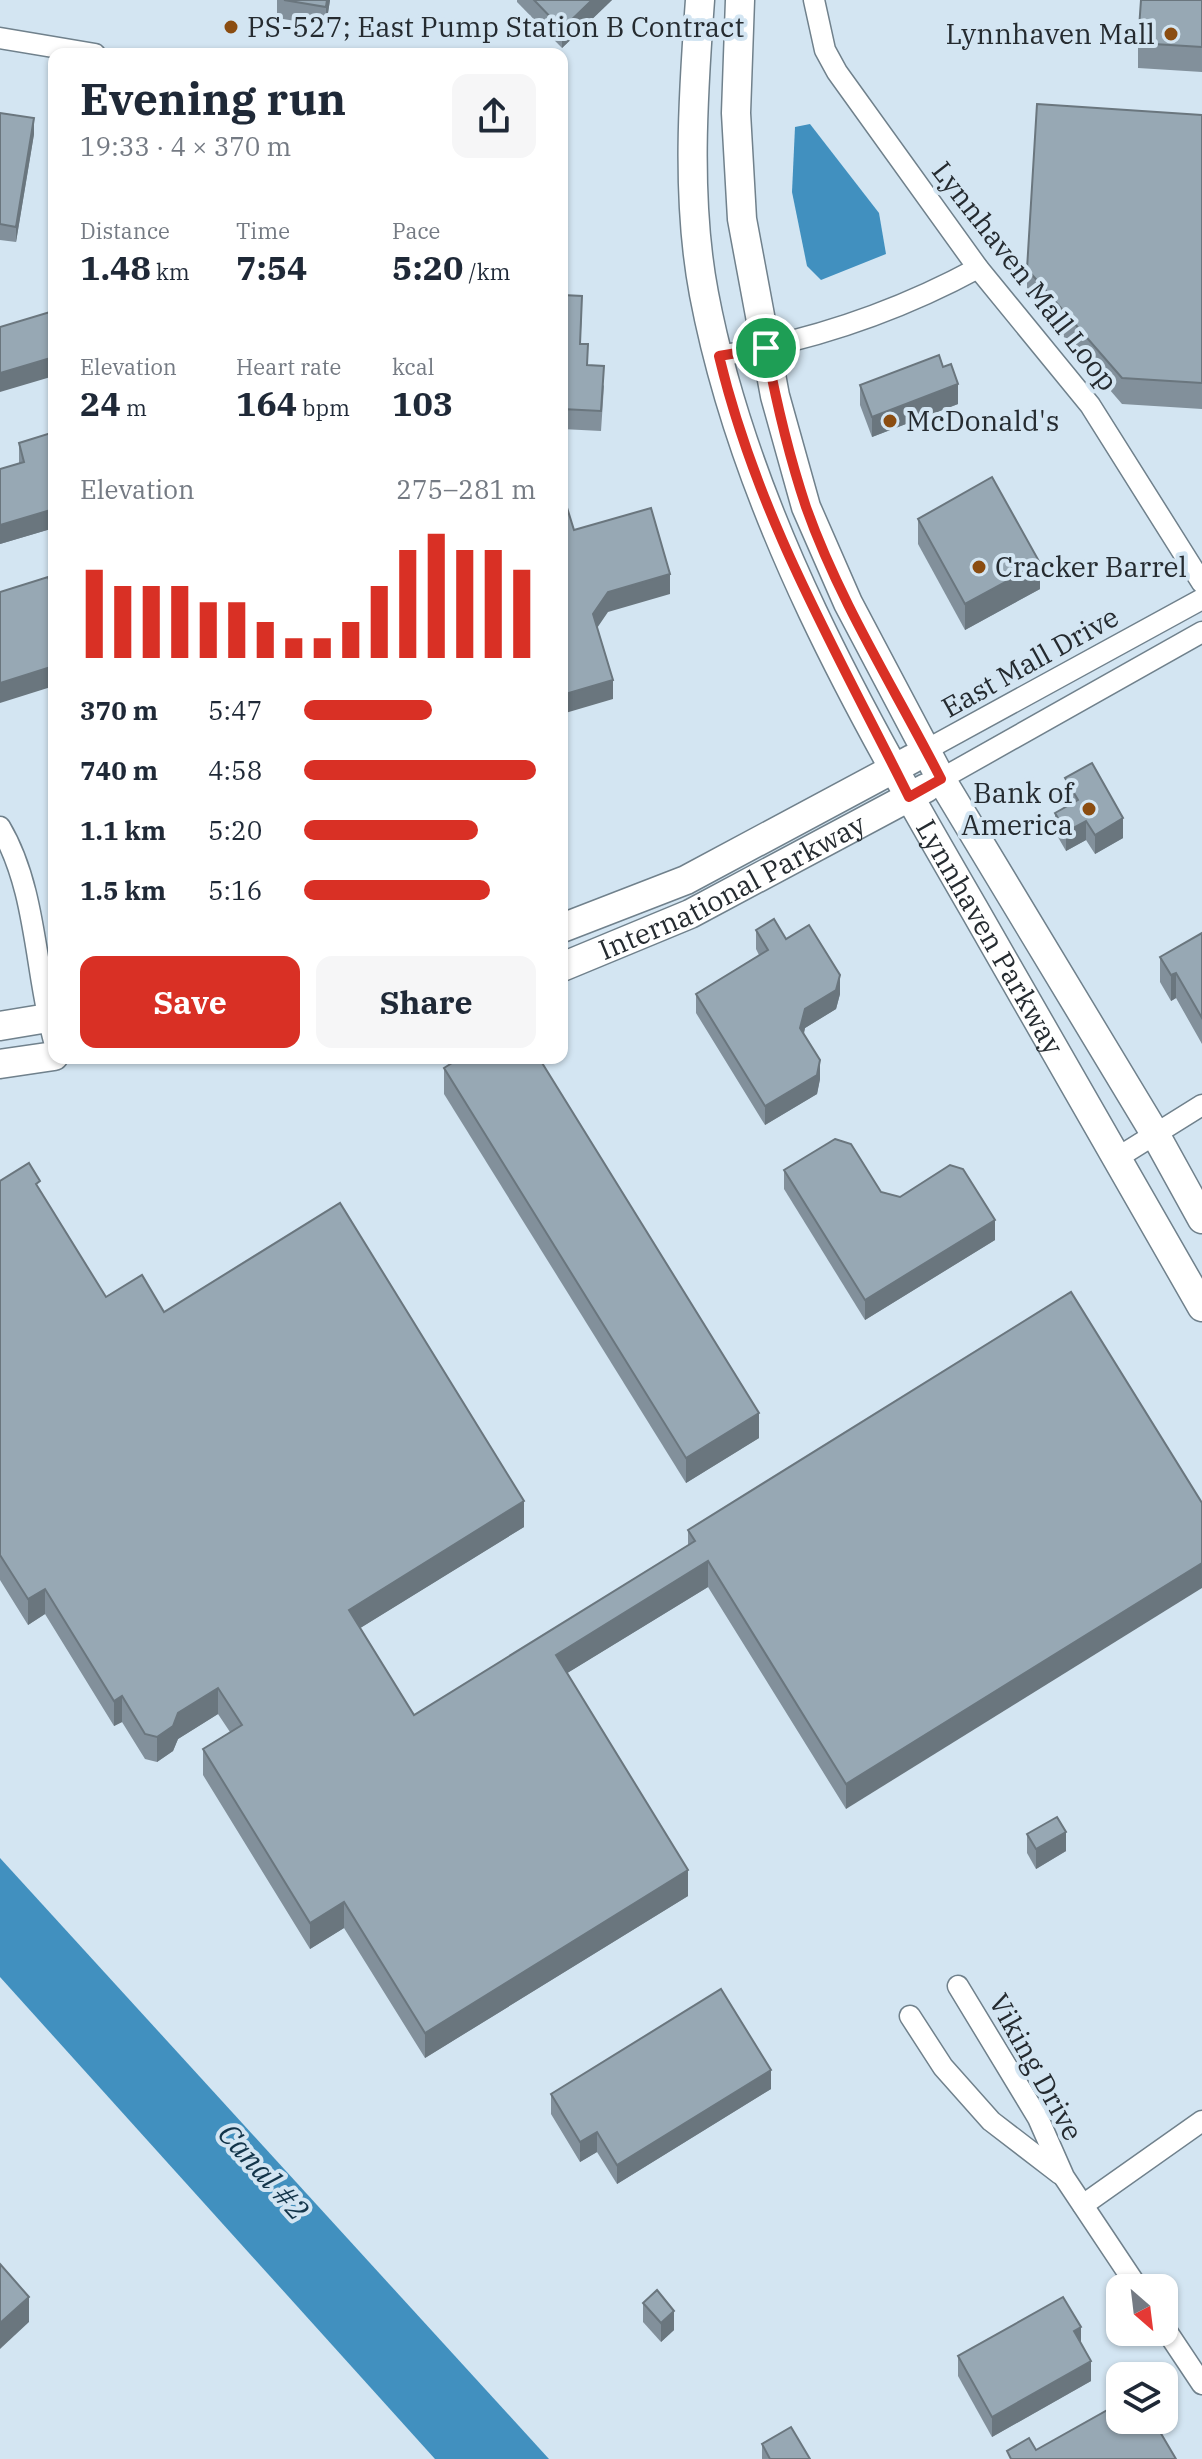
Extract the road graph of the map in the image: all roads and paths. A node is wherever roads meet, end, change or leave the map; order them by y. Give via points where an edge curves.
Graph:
1 (700, 0) edge
2 (740, 0) edge
3 (814, 0) edge
4 (0, 38) edge
5 (59, 48) edge
6 (978, 268) junction
7 (766, 348) junction
8 (719, 356) junction
9 (1202, 583) edge
10 (1202, 599) edge
11 (1202, 632) edge
12 (926, 750) junction
13 (895, 769) junction
14 (941, 779) junction
15 (909, 797) junction
16 (0, 827) edge
17 (568, 926) edge
18 (568, 965) edge
19 (48, 1006) edge
20 (48, 1025) edge
21 (0, 1026) edge
22 (48, 1057) edge
23 (0, 1064) edge
24 (1202, 1105) edge
25 (1154, 1132) junction
26 (1117, 1158) junction
27 (1202, 1219) edge
28 (1202, 1307) edge
29 (958, 1986) dead end
30 (910, 2016) dead end
31 (1202, 2121) edge
32 (1064, 2177) junction
33 (1083, 2205) junction
34 (1129, 2274) edge
35 (1177, 2346) edge
36 (1202, 2384) edge

1 - 8 main road, Lynnhaven Parkway via 693,178 696,242
2 - 7 main road, Lynnhaven Parkway via 738,172
3 - 6 street, Lynnhaven Mall Loop via 817,25 837,72
4 - 5 street
6 - 7 street via 882,315
6 - 9 street, Lynnhaven Mall Loop via 1090,405
7 - 8 street
7 - 12 main road, Lynnhaven Parkway via 806,507 848,603
8 - 13 main road, Lynnhaven Parkway via 761,493 815,617
10 - 12 street, East Mall Drive
11 - 14 street, East Mall Drive
12 - 13 main road, International Parkway
12 - 14 main road, Lynnhaven Parkway
13 - 15 main road, Lynnhaven Parkway
13 - 17 main road, International Parkway via 686,880
14 - 15 main road, International Parkway
14 - 25 main road, Lynnhaven Parkway
15 - 18 main road, International Parkway via 690,914
15 - 26 main road, Lynnhaven Parkway
16 - 19 street via 27,905
20 - 21 main road
22 - 23 main road
24 - 25 street
25 - 26 street
25 - 27 main road, Lynnhaven Parkway
26 - 28 main road, Lynnhaven Parkway
29 - 32 street, Viking Drive via 1038,2118
30 - 32 street, Viking Drive via 943,2067 991,2121
31 - 33 street
32 - 33 street, Viking Drive
33 - 34 street, Viking Drive
35 - 36 street

